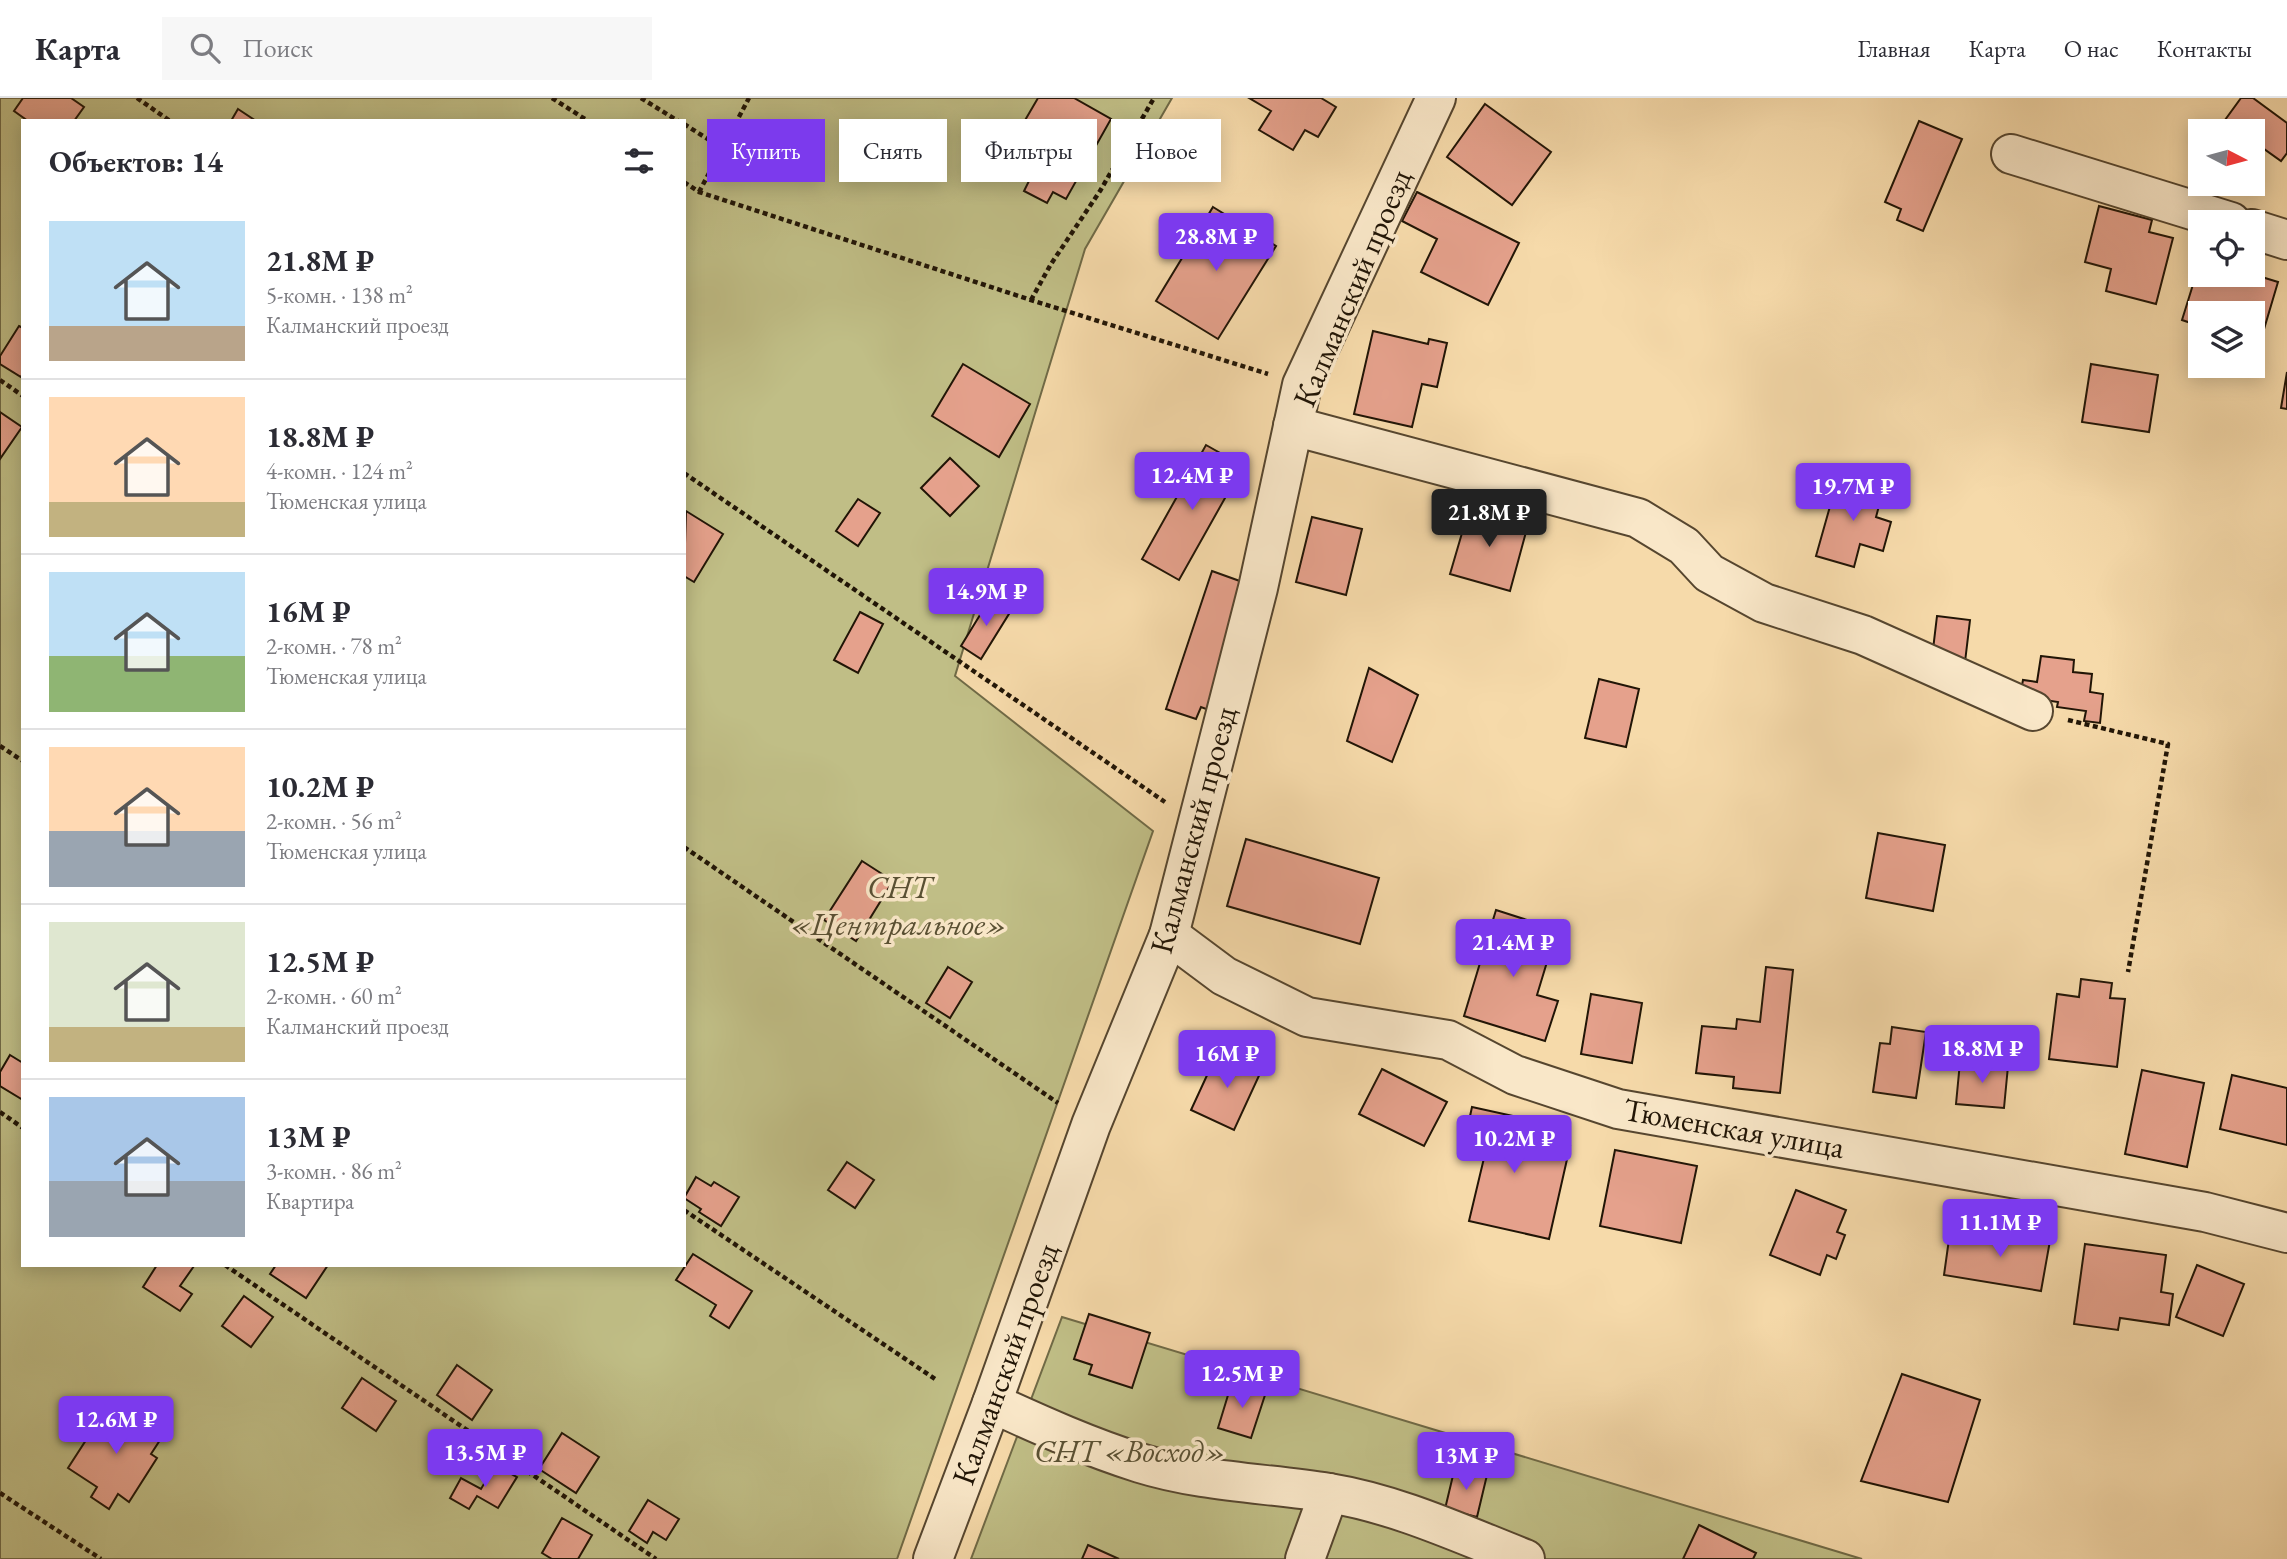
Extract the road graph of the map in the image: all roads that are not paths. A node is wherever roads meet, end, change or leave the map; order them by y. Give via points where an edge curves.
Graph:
1 (1436, 98) edge
2 (2011, 154) dead end
3 (2192, 210) edge
4 (2265, 233) edge
5 (2287, 240) edge
6 (1293, 426) junction
7 (2033, 711) road end
8 (1169, 935) junction
9 (2287, 1233) edge
10 (992, 1404) junction
11 (1329, 1493) junction
12 (933, 1559) edge
13 (1305, 1559) edge
14 (1525, 1559) edge

1 - 6 street, Калманский проезд via 1302,385
2 - 3 street
4 - 5 street
6 - 7 street via 1638,519 1684,546 1709,573 1764,603 1863,635
6 - 8 street, Калманский проезд via 1258,588
8 - 9 street, Тюменская улица via 1224,976 1307,1017 1448,1040 1515,1075 1618,1109 2206,1212
8 - 10 street, Калманский проезд via 1091,1125
10 - 11 street via 1140,1463 1201,1478
10 - 12 street, Калманский проезд
11 - 13 street
11 - 14 street via 1426,1520

